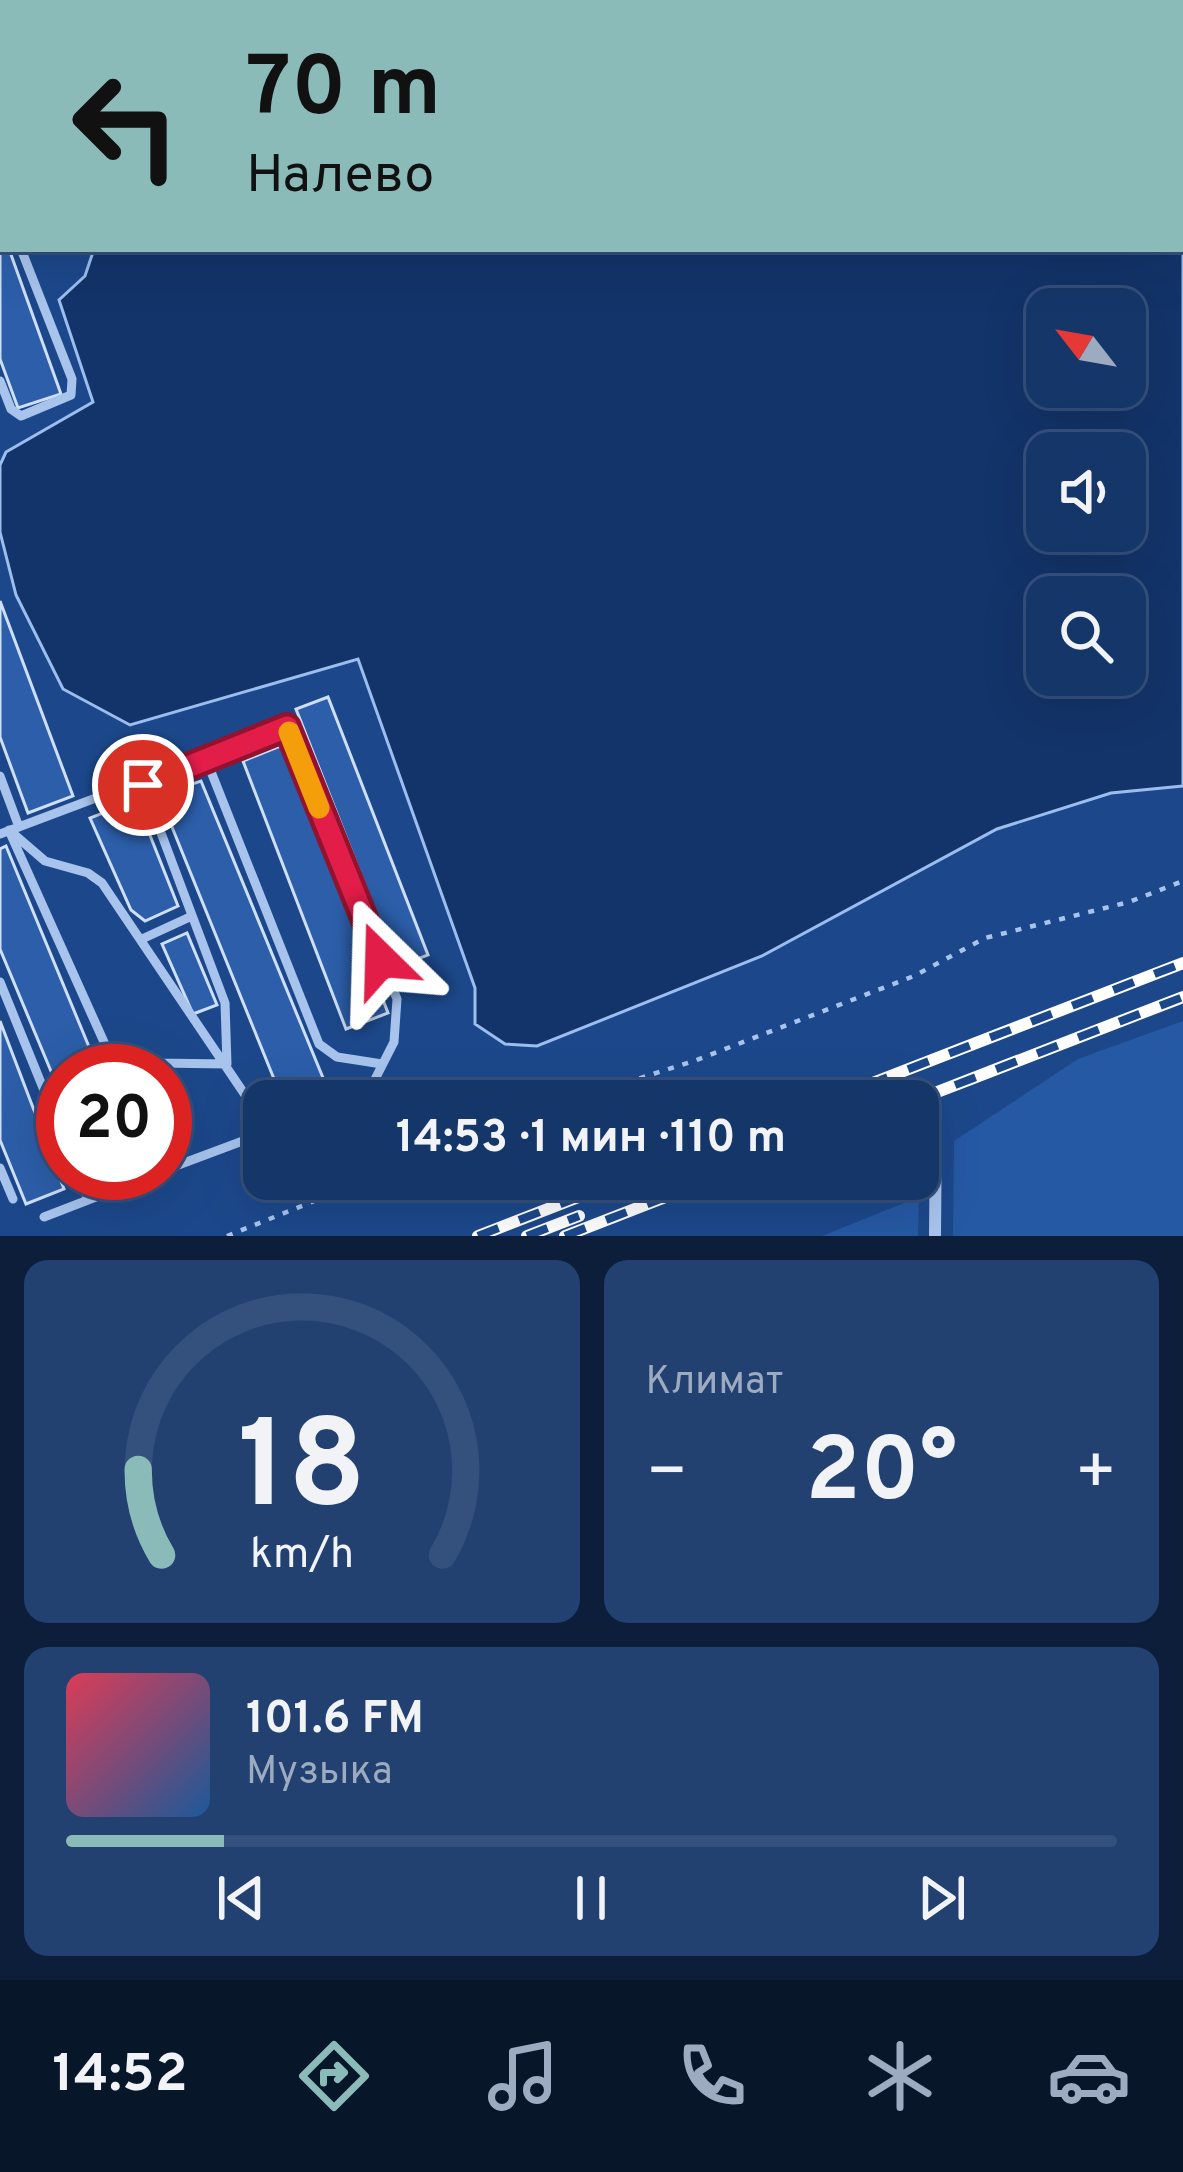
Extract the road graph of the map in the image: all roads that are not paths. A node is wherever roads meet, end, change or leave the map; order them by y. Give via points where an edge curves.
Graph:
1 (22, 254) edge
2 (0, 381) edge
3 (206, 759) junction
4 (0, 776) edge
5 (143, 785) junction
6 (9, 830) edge
7 (192, 916) junction
8 (142, 939) junction
9 (0, 982) edge
10 (106, 1044) edge
11 (192, 1064) edge
12 (227, 1064) junction
13 (382, 1064) junction
14 (36, 1071) edge
15 (374, 1080) edge
16 (243, 1090) edge
17 (243, 1140) edge
18 (192, 1160) edge
19 (0, 1168) edge
20 (13, 1198) dead end
21 (88, 1200) edge
22 (935, 1200) edge
23 (44, 1217) dead end
24 (935, 1236) edge

1 - 2 lane via 72,379 71,395 21,416
3 - 5 lane
3 - 13 lane via 320,1044 337,1057
3 - 13 lane via 287,727 397,999 394,1042
4 - 6 lane
5 - 6 lane
5 - 7 lane
6 - 8 lane via 45,861 102,883
6 - 10 lane
7 - 8 lane
7 - 12 lane via 225,1003
8 - 12 lane via 200,1035
9 - 14 lane
11 - 12 lane
12 - 16 lane
13 - 15 lane
17 - 18 lane
19 - 20 lane
21 - 23 lane
22 - 24 street

